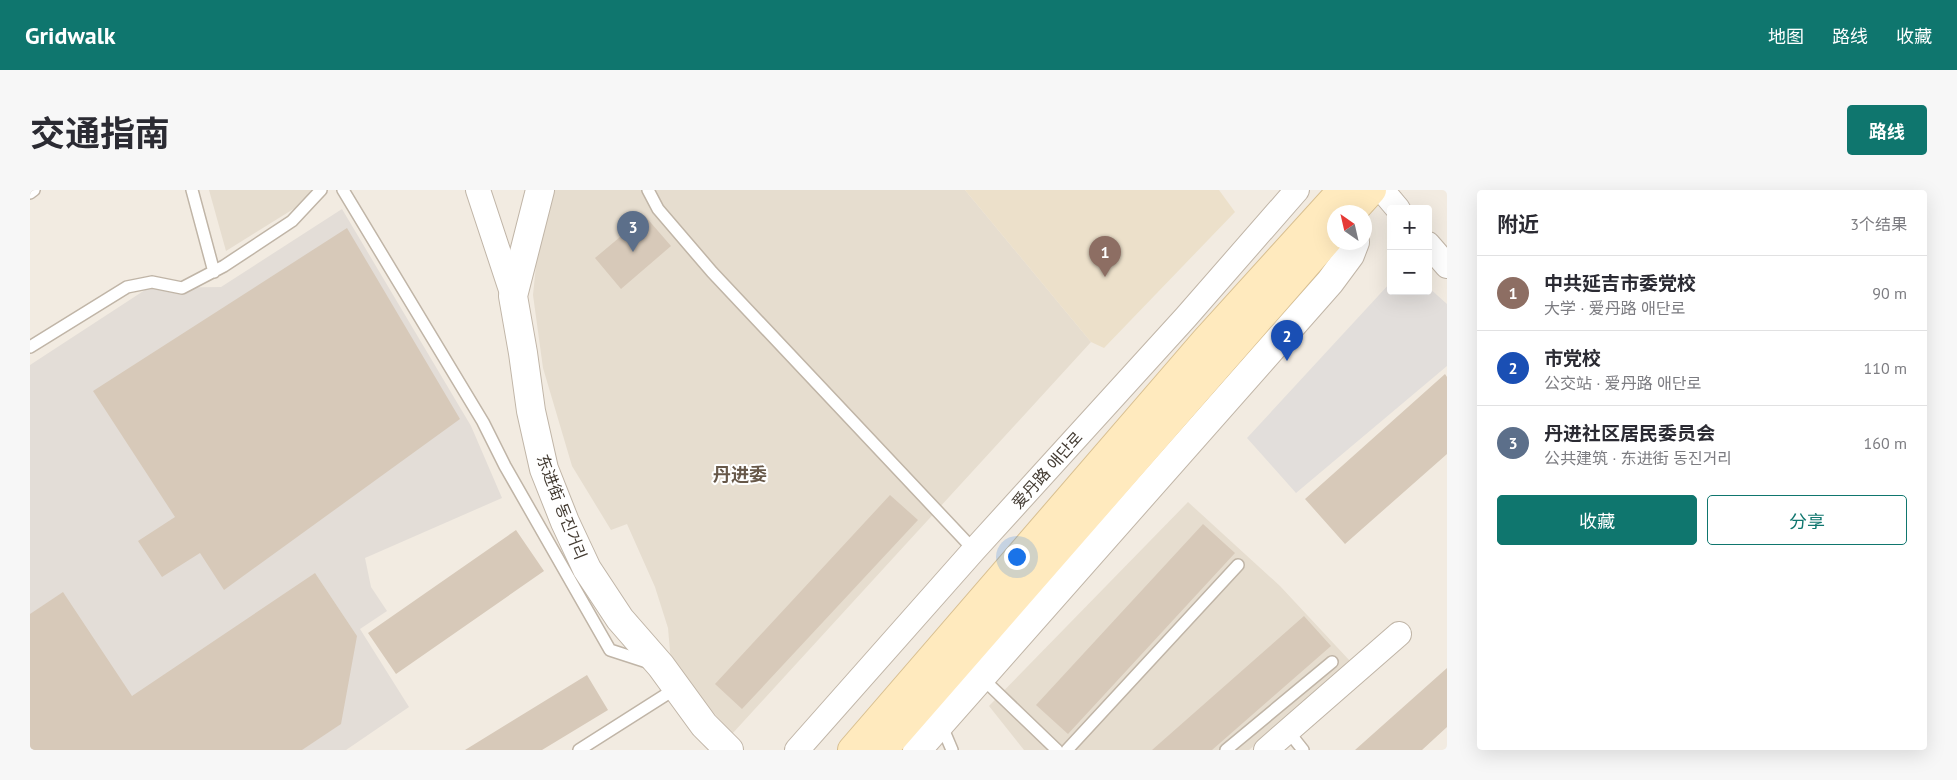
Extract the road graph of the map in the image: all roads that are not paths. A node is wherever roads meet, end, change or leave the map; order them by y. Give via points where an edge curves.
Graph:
1 (34, 190) edge
2 (192, 190) edge
3 (321, 190) edge
4 (343, 190) edge
5 (478, 190) edge
6 (540, 190) edge
7 (648, 190) edge
8 (1296, 190) edge
9 (1342, 190) edge
10 (1373, 190) edge
11 (1382, 190) edge
12 (30, 193) edge
13 (1359, 205) edge
14 (1368, 205) edge
15 (1395, 205) edge
16 (1327, 241) edge
17 (1432, 249) edge
18 (1352, 250) edge
19 (1447, 266) edge
20 (214, 272) junction
21 (513, 296) junction
22 (30, 348) edge
23 (974, 550) junction
24 (1238, 565) dead end
25 (1399, 634) dead end
26 (1332, 662) dead end
27 (661, 666) junction
28 (981, 676) junction
29 (678, 687) junction
30 (941, 724) junction
31 (1288, 731) junction
32 (578, 750) edge
33 (729, 750) edge
34 (797, 750) edge
35 (852, 750) edge
36 (883, 750) edge
37 (917, 750) edge
38 (952, 750) edge
39 (1057, 750) edge
40 (1067, 750) edge
41 (1226, 750) edge
42 (1266, 750) edge
43 (1303, 750) edge

1 - 12 lane
2 - 20 lane
3 - 20 lane via 292,221
4 - 27 lane via 483,422 610,650
5 - 21 street
6 - 21 street, 东进街 동진거리
7 - 23 lane via 658,209 712,272
8 - 23 street, 爱丹路 애단로 via 1186,317
9 - 35 main road via 1205,341
10 - 13 main road
10 - 14 street
11 - 15 street
16 - 36 main road
17 - 19 street
18 - 28 street via 1330,282
20 - 22 lane via 182,288 152,282 127,287
21 - 27 street, 东进街 동진거리 via 531,411 544,469 565,522 587,569 620,620
23 - 34 street, 爱丹路 애단로
24 - 40 lane
25 - 31 street
26 - 41 lane
27 - 29 street, 东进街 동진거리
28 - 30 street
28 - 39 lane
29 - 32 lane
29 - 33 street, 东进街 동진거리 via 704,725
30 - 37 street
30 - 38 lane
31 - 42 street
31 - 43 lane

